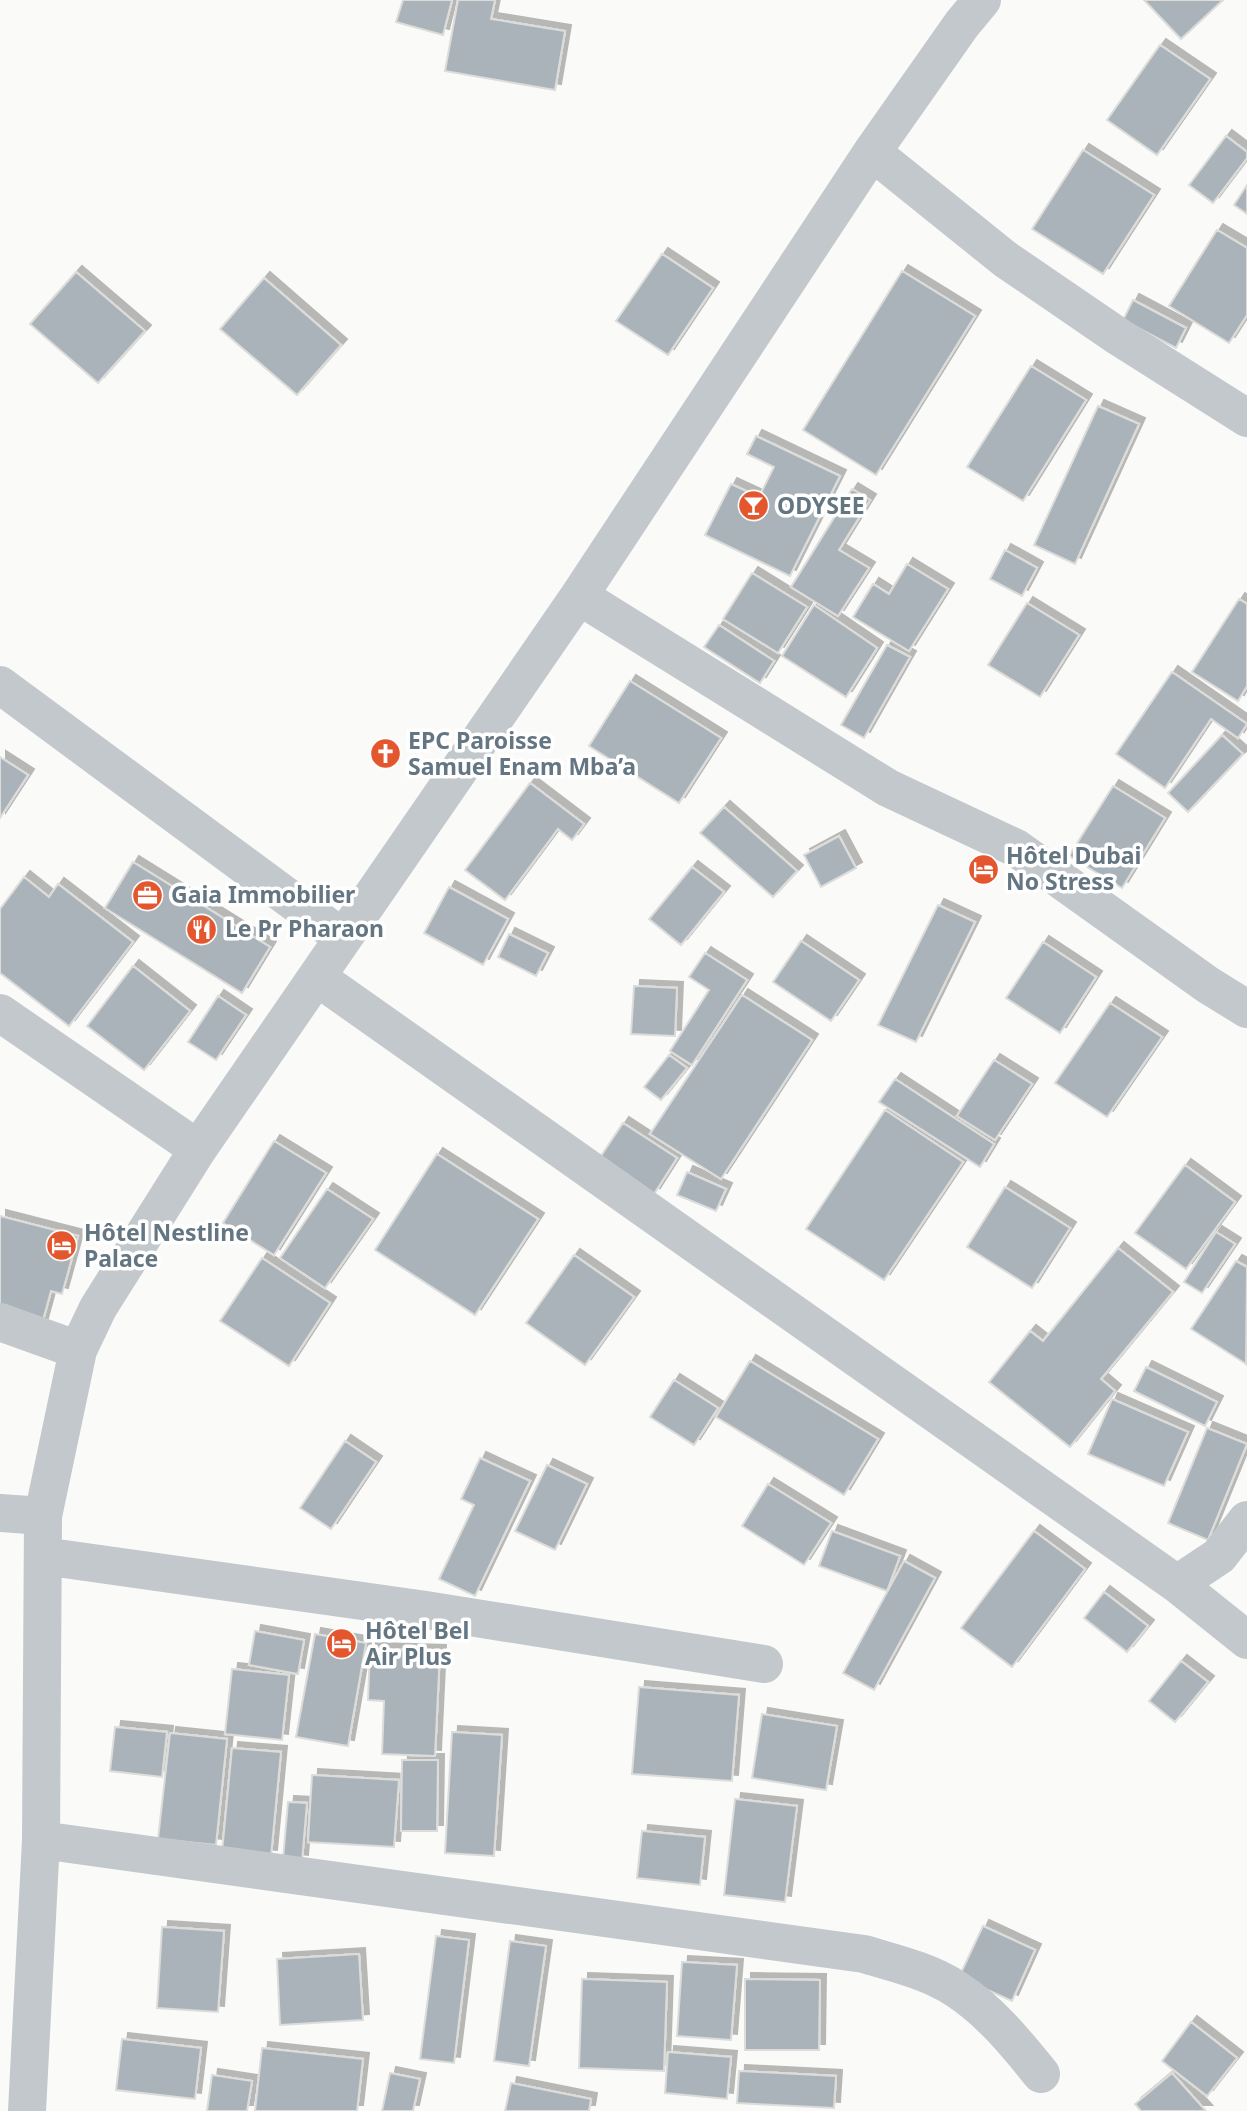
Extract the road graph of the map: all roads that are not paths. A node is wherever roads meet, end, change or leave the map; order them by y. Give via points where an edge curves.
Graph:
1 (982, 0) edge
2 (872, 152) junction
3 (1247, 418) edge
4 (579, 596) junction
5 (0, 685) edge
6 (343, 938) junction
7 (318, 978) junction
8 (1247, 1009) edge
9 (0, 1013) edge
10 (198, 1149) junction
11 (0, 1322) edge
12 (78, 1350) junction
13 (0, 1513) edge
14 (43, 1516) junction
15 (1247, 1520) edge
16 (43, 1556) junction
17 (1177, 1584) junction
18 (1247, 1640) edge
19 (764, 1664) dead end
20 (41, 1840) junction
21 (16, 2012) edge
22 (1041, 2074) dead end
23 (27, 2111) edge

1 - 2 street
2 - 3 street via 1005,259
2 - 4 street
4 - 6 street
4 - 8 street via 888,788 1016,848
5 - 6 street
6 - 7 street
7 - 10 street
7 - 17 street
9 - 10 street
10 - 12 street via 98,1308
11 - 12 street
12 - 14 street
13 - 14 street
14 - 16 street
15 - 17 street via 1219,1556
16 - 19 street
16 - 20 street
17 - 18 street
20 - 21 street
20 - 22 street via 864,1954 955,1988 1001,2025
21 - 23 street

